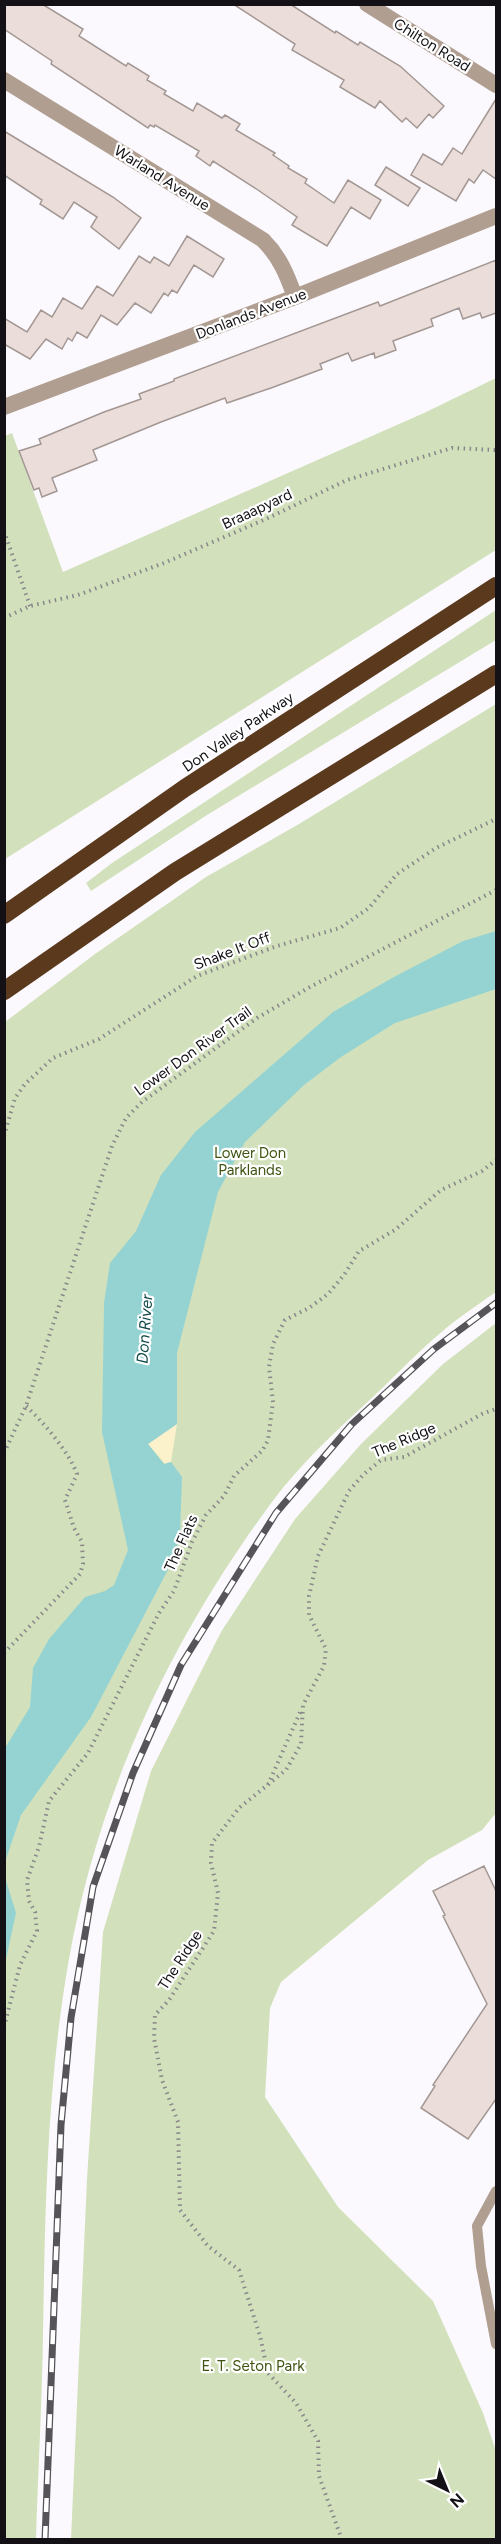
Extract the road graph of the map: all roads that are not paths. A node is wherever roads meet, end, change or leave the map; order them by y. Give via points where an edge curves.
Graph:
1 (368, 4) edge
2 (4, 80) edge
3 (496, 85) edge
4 (496, 216) edge
5 (296, 297) junction
6 (4, 407) edge
7 (496, 586) edge
8 (496, 674) edge
9 (4, 915) edge
10 (4, 991) edge
11 (496, 2191) edge
12 (496, 2344) edge

1 - 3 street, Chilton Road
2 - 5 street, Warland Avenue via 263,240 284,267
4 - 5 street, Donlands Avenue
5 - 6 street, Donlands Avenue
7 - 9 highway, Don Valley Parkway via 185,788
8 - 10 highway via 175,872
11 - 12 lane via 477,2226

